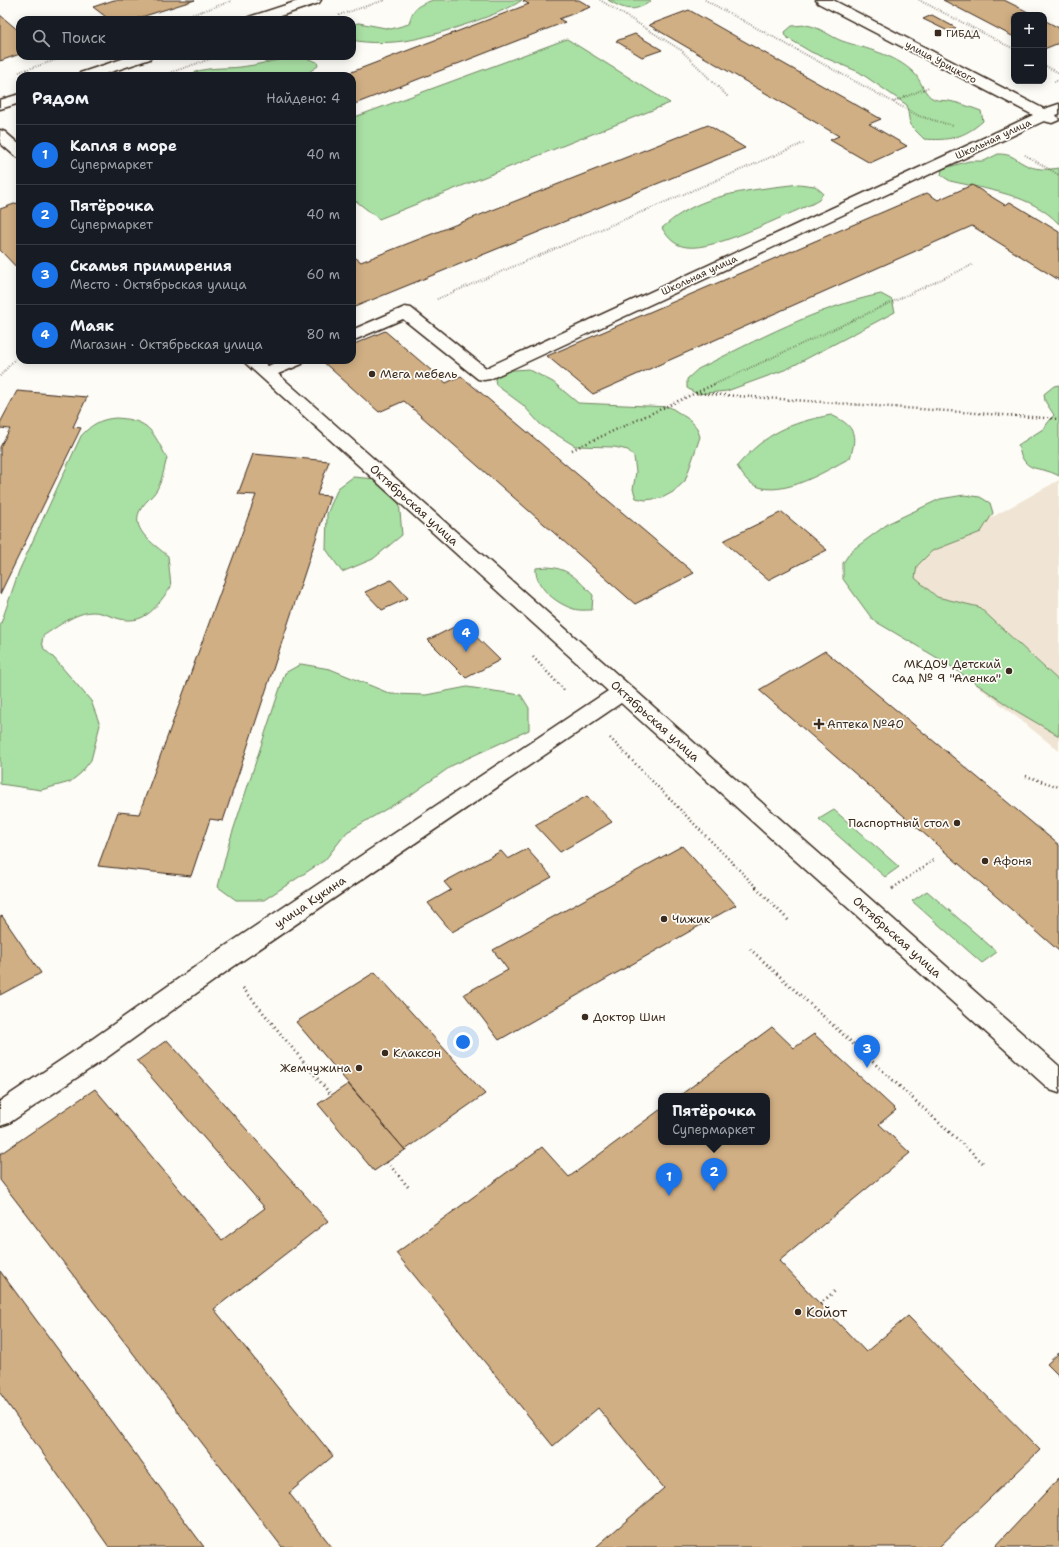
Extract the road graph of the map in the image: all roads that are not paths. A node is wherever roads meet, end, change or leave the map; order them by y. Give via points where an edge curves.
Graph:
1 (314, 0) edge
2 (823, 0) edge
3 (266, 16) edge
4 (133, 60) edge
5 (97, 72) edge
6 (16, 99) edge
7 (0, 105) edge
8 (1059, 108) edge
9 (1044, 115) junction
10 (1059, 123) edge
11 (0, 135) edge
12 (16, 149) edge
13 (356, 334) edge
14 (275, 364) edge
15 (259, 367) edge
16 (622, 692) junction
17 (1059, 1082) edge
18 (0, 1116) edge

1 - 3 street
2 - 9 street, улица Урицкого
4 - 5 street
6 - 7 street
8 - 9 street, Школьная улица
9 - 10 street, улица Урицкого
9 - 13 street, Школьная улица via 484,375 405,312
11 - 12 street
14 - 15 street
15 - 16 street, Октябрьская улица
16 - 17 street, Октябрьская улица
16 - 18 street, улица Кукина via 221,962

